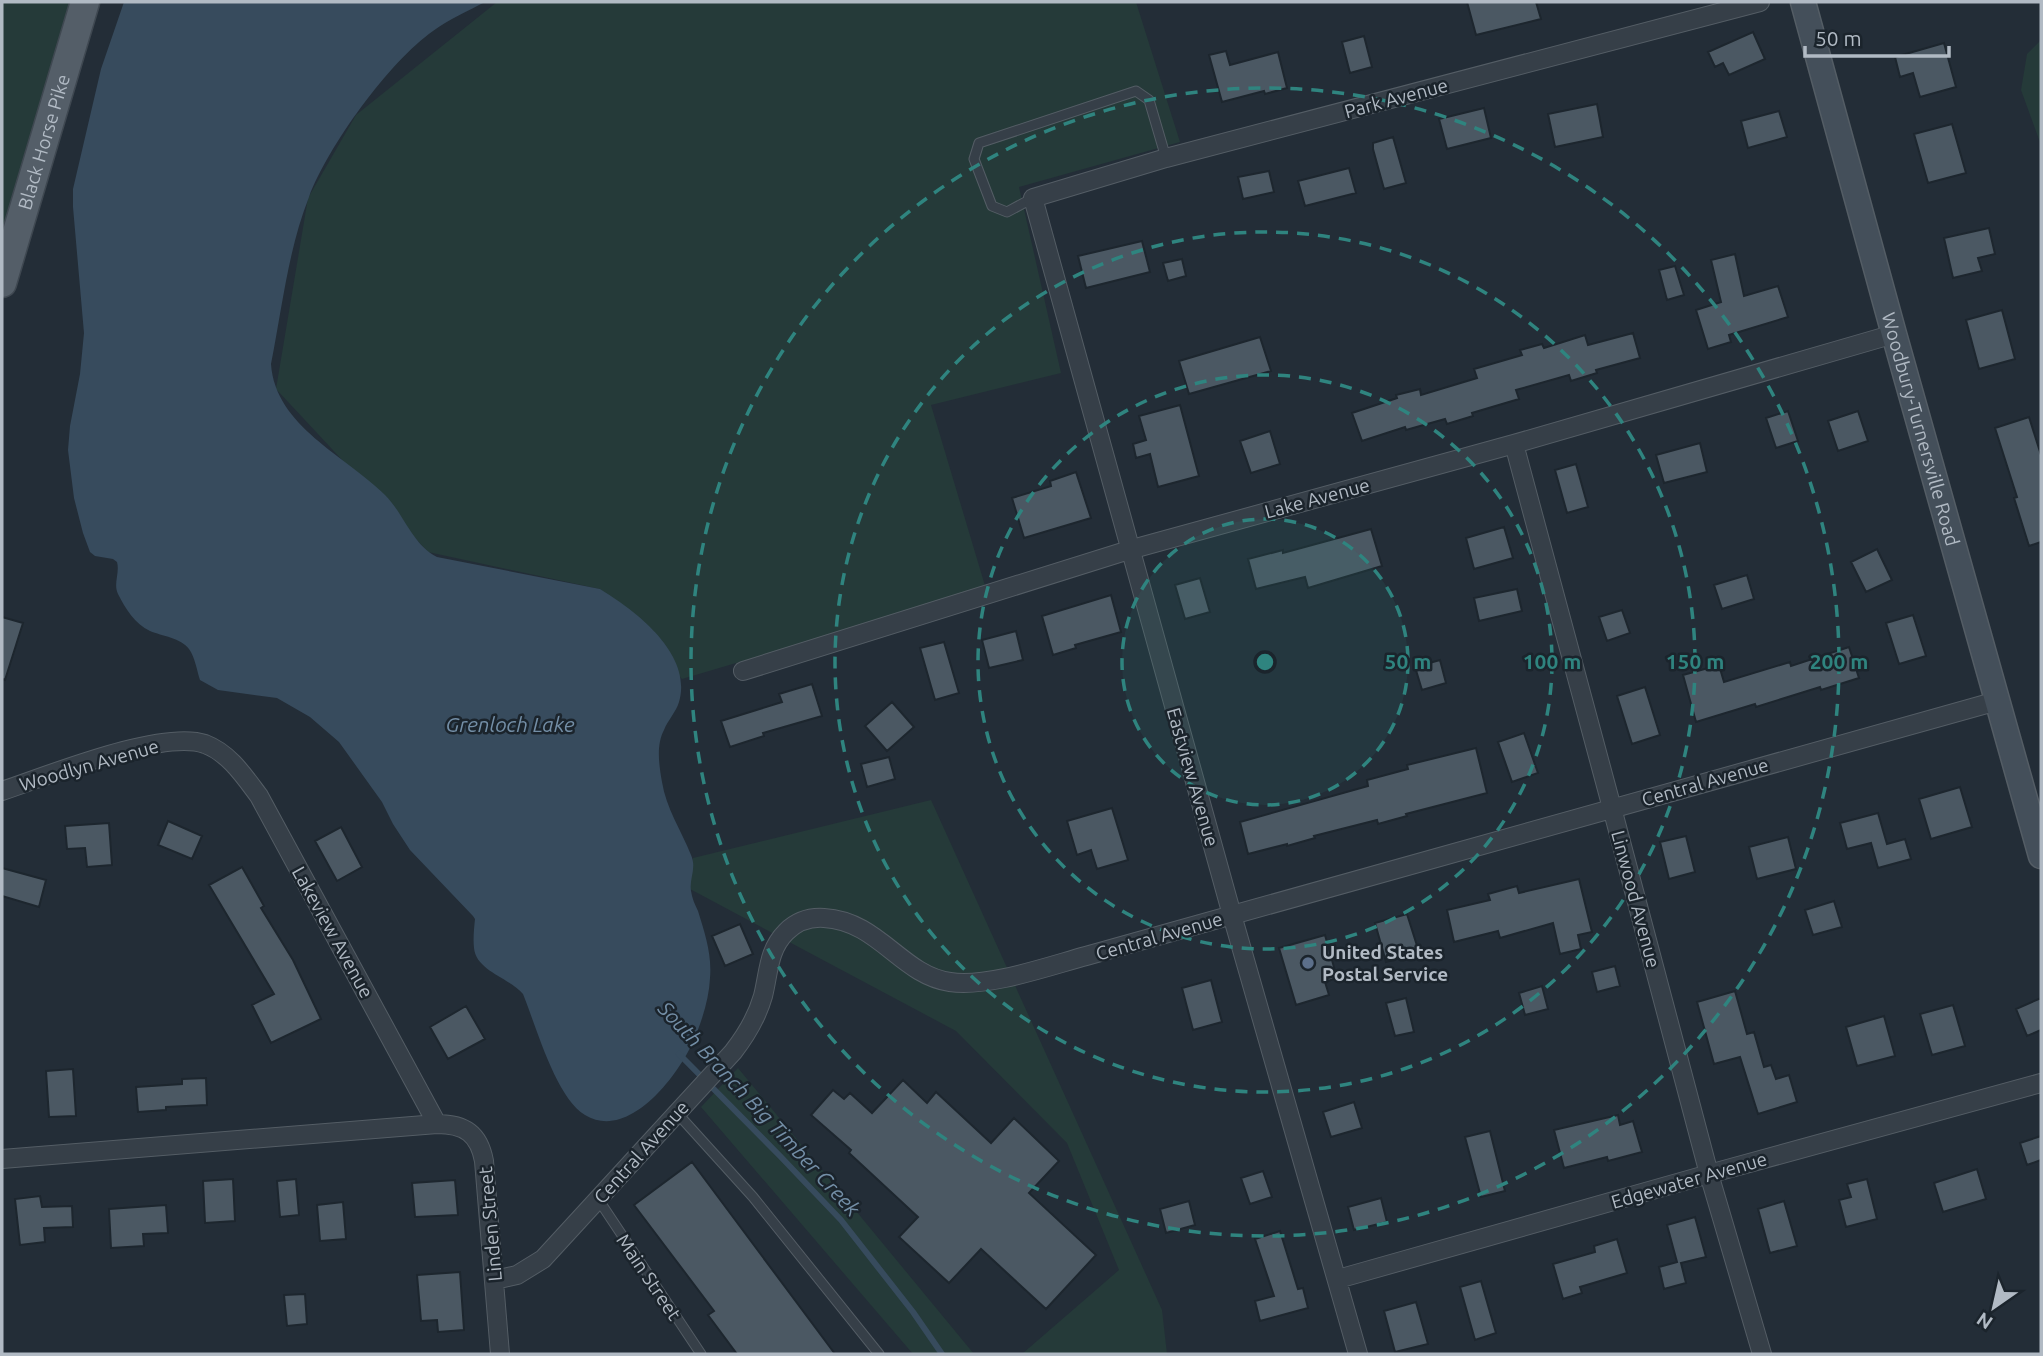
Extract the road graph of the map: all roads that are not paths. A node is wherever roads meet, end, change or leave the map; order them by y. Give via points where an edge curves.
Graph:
1 (85, 2) edge
2 (1760, 2) edge
3 (1803, 2) edge
4 (1166, 158) junction
5 (1033, 198) junction
6 (2, 283) edge
7 (1894, 334) junction
8 (1514, 444) junction
9 (1129, 550) junction
10 (743, 671) dead end
11 (1997, 701) junction
12 (217, 751) joint
13 (2, 791) edge
14 (1612, 808) junction
15 (2041, 856) edge
16 (1232, 915) junction
17 (2041, 1083) edge
18 (677, 1113) junction
19 (438, 1124) junction
20 (2, 1159) edge
21 (1709, 1174) junction
22 (598, 1199) junction
23 (1338, 1279) junction
24 (495, 1280) junction
25 (500, 1354) edge
26 (701, 1354) edge
27 (879, 1354) edge
28 (1358, 1354) edge
29 (1762, 1354) edge

1 - 6 main road, Black Horse Pike
2 - 4 street, Park Avenue
3 - 7 main road, Woodbury-Turnersville Road
4 - 5 street, Park Avenue
4 - 5 lane via 1149,100 1136,91 979,143 974,159 992,206 1007,212
5 - 9 street, Eastview Avenue
7 - 8 street, Lake Avenue
7 - 11 main road, Woodbury-Turnersville Road
8 - 9 street, Lake Avenue
8 - 14 street, Linwood Avenue
9 - 10 street, Lake Avenue
9 - 16 street, Eastview Avenue
11 - 14 street, Central Avenue
11 - 15 main road, Woodbury-Turnersville Road
12 - 13 street, Woodlyn Avenue via 188,741 160,743
12 - 19 street, Lakeview Avenue via 233,763 258,796
14 - 16 street, Central Avenue
14 - 21 street, Linwood Avenue
16 - 18 street, Central Avenue via 967,984 930,977 858,926 811,917 797,922 776,944 750,1027
16 - 23 street, Eastview Avenue
17 - 21 street, Edgewater Avenue
18 - 22 street, Central Avenue
18 - 27 lane via 753,1197
19 - 20 street
19 - 24 street, Linden Street via 470,1132 482,1149
21 - 23 street, Edgewater Avenue
21 - 29 street, Linwood Avenue
22 - 24 street, Central Avenue via 543,1259 517,1275
22 - 26 lane, Main Street
23 - 28 street, Eastview Avenue
24 - 25 street, Linden Street

